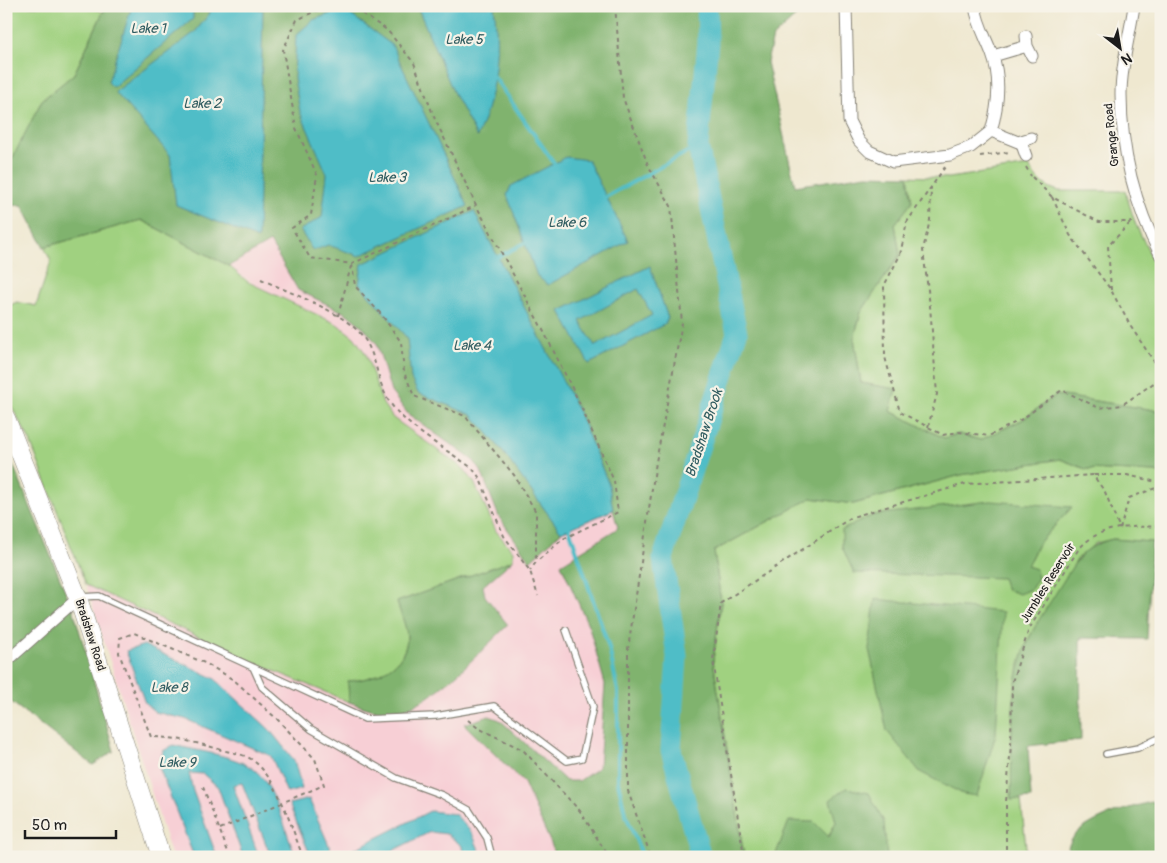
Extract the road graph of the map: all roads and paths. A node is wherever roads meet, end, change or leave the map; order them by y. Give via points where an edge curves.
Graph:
1 (326, 6) edge
2 (340, 6) edge
3 (615, 6) edge
4 (975, 6) edge
5 (1134, 6) edge
6 (846, 11) edge
7 (1028, 46) dead end
8 (993, 56) junction
9 (991, 131) junction
10 (1023, 149) junction
11 (974, 157) dead end
12 (947, 165) dead end
13 (1031, 176) junction
14 (931, 185) junction
15 (1052, 197) junction
16 (476, 206) junction
17 (1143, 219) junction
18 (1131, 222) junction
19 (1161, 256) edge
20 (352, 264) junction
21 (261, 279) dead end
22 (1111, 290) junction
23 (338, 316) junction
24 (1161, 372) edge
25 (1161, 378) edge
26 (6, 418) edge
27 (928, 427) junction
28 (1093, 475) junction
29 (1161, 484) edge
30 (1161, 526) edge
31 (1120, 529) junction
32 (536, 562) junction
33 (530, 571) junction
34 (538, 596) dead end
35 (78, 598) junction
36 (566, 630) dead end
37 (6, 662) edge
38 (253, 667) junction
39 (458, 712) junction
40 (1161, 737) edge
41 (1106, 754) dead end
42 (203, 787) dead end
43 (281, 803) junction
44 (220, 829) junction
45 (161, 857) edge
46 (230, 857) edge
47 (303, 857) edge
48 (492, 857) edge
49 (609, 857) edge
50 (651, 857) edge
51 (744, 857) edge
52 (1006, 857) edge

1 - 20 path via 297,20 283,50 296,128 317,174 311,215 292,228 310,258
2 - 16 path via 355,9 387,30 414,63 434,118
3 - 50 path via 623,98 648,165 671,206 682,323 656,462 628,649 628,791
4 - 8 street
5 - 17 street, Grange Road via 1121,93 1126,152
6 - 9 street via 849,121 859,142 869,151 893,162 950,155 971,147
7 - 8 street
8 - 9 street via 998,96
9 - 10 street
10 - 11 path
10 - 13 path
10 - 13 path
12 - 14 path
13 - 15 path
14 - 27 path via 930,220 923,250 934,344 936,394
14 - 27 path via 907,222 900,254 884,286 885,357 900,412
15 - 18 path via 1099,222
15 - 22 path via 1070,235
16 - 20 path
16 - 32 path via 578,400 614,482 618,512 563,539
17 - 18 path
17 - 19 street, Grange Road
18 - 22 path via 1108,246
20 - 23 path
20 - 32 path via 355,286 401,342 404,372 414,396 465,416 514,475 536,512
21 - 23 path
22 - 24 path
23 - 33 path via 357,330 369,346 387,397 396,409 472,468 479,477 504,536
25 - 27 path via 1122,405 1099,408 1062,390 1022,419 989,436 959,432 943,435
26 - 35 main road, Bradshaw Road
28 - 29 path via 1126,476
28 - 31 path via 1105,492
28 - 51 path via 965,484 852,516 721,603 714,660
29 - 31 path via 1129,498
30 - 31 path, Jumbles Reservoir
31 - 52 path, Jumbles Reservoir via 1094,534 1078,550 1036,616 1018,659 1012,682
32 - 33 path
33 - 34 path
35 - 37 street
35 - 38 lane via 99,596
35 - 45 main road, Bradshaw Road
36 - 39 lane via 593,707 582,758 567,760 494,706
38 - 39 lane via 365,718 436,716
38 - 48 lane via 262,686 311,729 396,778 442,795 469,810 487,838
39 - 49 path via 478,728 522,750 580,811
40 - 41 lane via 1138,748
42 - 44 path
43 - 43 path via 264,770 250,758 174,737 151,737 119,653 120,638 134,633 207,664 234,680 285,727 316,759 324,785
43 - 44 path
43 - 47 path
44 - 46 path

